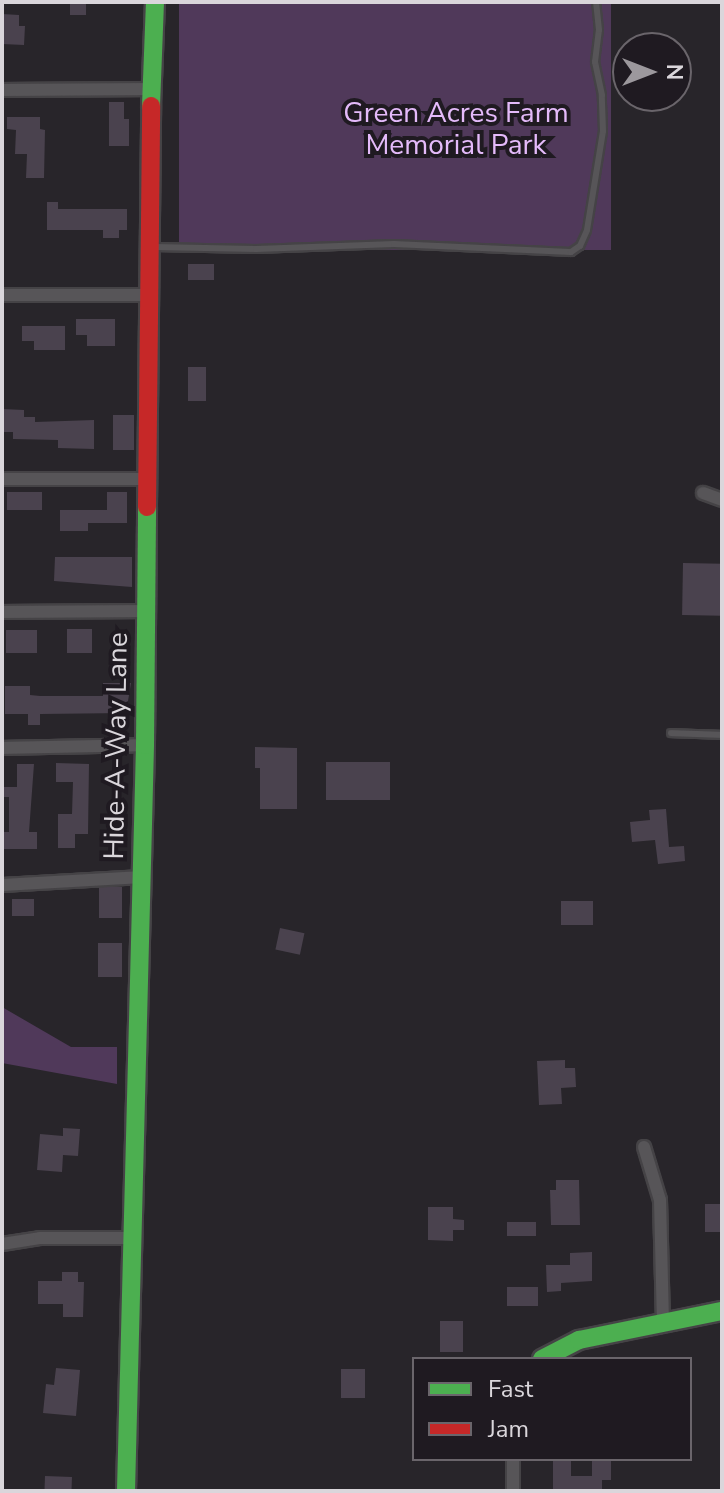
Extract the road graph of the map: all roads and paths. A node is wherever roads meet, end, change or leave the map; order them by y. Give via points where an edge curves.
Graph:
1 (155, 2) edge
2 (596, 2) edge
3 (154, 89) junction
4 (2, 90) edge
5 (150, 247) junction
6 (2, 295) edge
7 (149, 295) junction
8 (2, 479) edge
9 (149, 479) junction
10 (703, 493) dead end
11 (722, 500) edge
12 (147, 611) junction
13 (2, 612) edge
14 (671, 733) dead end
15 (722, 735) edge
16 (145, 745) junction
17 (2, 748) edge
18 (141, 877) junction
19 (2, 885) edge
20 (644, 1147) dead end
21 (134, 1238) junction
22 (2, 1244) edge
23 (722, 1311) edge
24 (663, 1322) junction
25 (546, 1357) edge
26 (513, 1461) edge
27 (126, 1491) edge
28 (513, 1491) edge

1 - 3 street, Hide-A-Way Lane
2 - 5 lane via 595,62 603,131 587,230 571,252 394,244
3 - 4 street
3 - 5 street, Hide-A-Way Lane
5 - 7 street, Hide-A-Way Lane
6 - 7 street
7 - 9 street, Hide-A-Way Lane
8 - 9 street
9 - 12 street, Hide-A-Way Lane
10 - 11 street
12 - 13 street
12 - 16 street, Hide-A-Way Lane
14 - 15 lane
16 - 17 street
16 - 18 street, Hide-A-Way Lane
18 - 19 street
18 - 21 street, Hide-A-Way Lane
20 - 24 street via 660,1200
21 - 22 street via 40,1238
21 - 27 street, Hide-A-Way Lane
23 - 24 street
24 - 25 street via 579,1340
26 - 28 street

